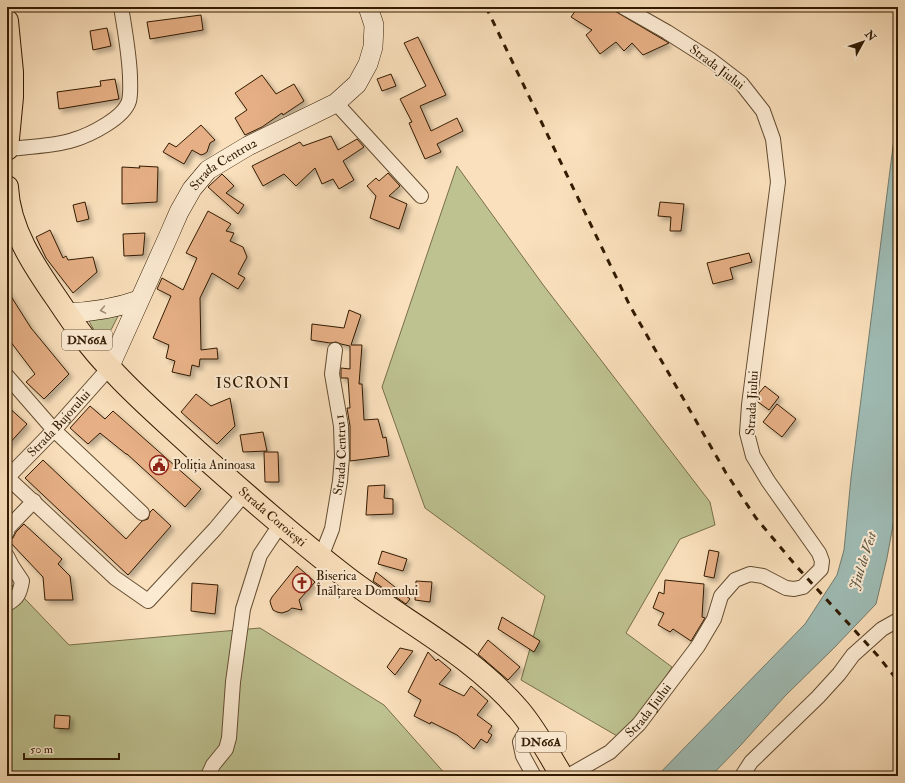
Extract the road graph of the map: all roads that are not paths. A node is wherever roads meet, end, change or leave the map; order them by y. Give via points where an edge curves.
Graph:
1 (121, 7) edge
2 (368, 7) edge
3 (624, 7) edge
4 (642, 12) edge
5 (7, 21) edge
6 (336, 103) junction
7 (7, 149) edge
8 (7, 188) edge
9 (421, 196) dead end
10 (10, 219) edge
11 (139, 300) junction
12 (66, 313) junction
13 (335, 350) dead end
14 (109, 368) junction
15 (7, 376) edge
16 (54, 430) junction
17 (7, 477) edge
18 (245, 493) junction
19 (34, 501) junction
20 (142, 513) dead end
21 (280, 525) junction
22 (7, 532) edge
23 (7, 556) edge
24 (321, 557) junction
25 (7, 604) edge
26 (898, 620) edge
27 (524, 717) junction
28 (208, 776) edge
29 (534, 776) edge
30 (562, 776) edge
31 (568, 776) edge
32 (742, 776) edge

1 - 7 street via 129,55 131,88 129,101 123,111 108,124 73,140
2 - 6 street, Strada Centru2 via 374,25 373,47 368,64 357,84
3 - 4 street, Strada Jiului
4 - 31 street, Strada Jiului via 741,83 763,111 773,139 778,182 747,433 753,456 822,561 821,569 803,587 786,588 763,576 750,574 735,580 721,596 714,619 698,646 638,724 610,752
5 - 7 main road via 12,97
6 - 9 street
6 - 11 street, Strada Centru2 via 248,146 208,170 178,212
8 - 10 main road, Strada Coroiești / DN66A
10 - 12 main road, Strada Coroiești / DN66A via 36,268
11 -> 12 street via 98,311
11 - 14 street, Strada Centru2
12 - 14 main road, Strada Coroiești / DN66A
13 - 24 street, Strada Centru 1 via 332,374 342,457 332,529
14 - 16 street, Strada Bujorului
14 - 18 main road, Strada Coroiești / DN66A
15 - 16 street
16 - 17 street, Strada Bujorului
16 - 20 street
17 - 19 street
18 - 19 street via 148,601 115,578
18 - 21 main road, Strada Coroiești / DN66A
19 - 22 street
21 - 24 main road, Strada Coroiești / DN66A
21 - 28 street via 260,554 243,609 233,682 229,738 226,749
23 - 25 street via 22,581 20,593
24 - 27 main road, Strada Coroiești / DN66A via 458,655 498,688
26 - 32 street via 882,629 853,655 840,674 751,762
27 - 29 street via 520,742 523,756
27 - 30 main road, DN66A

